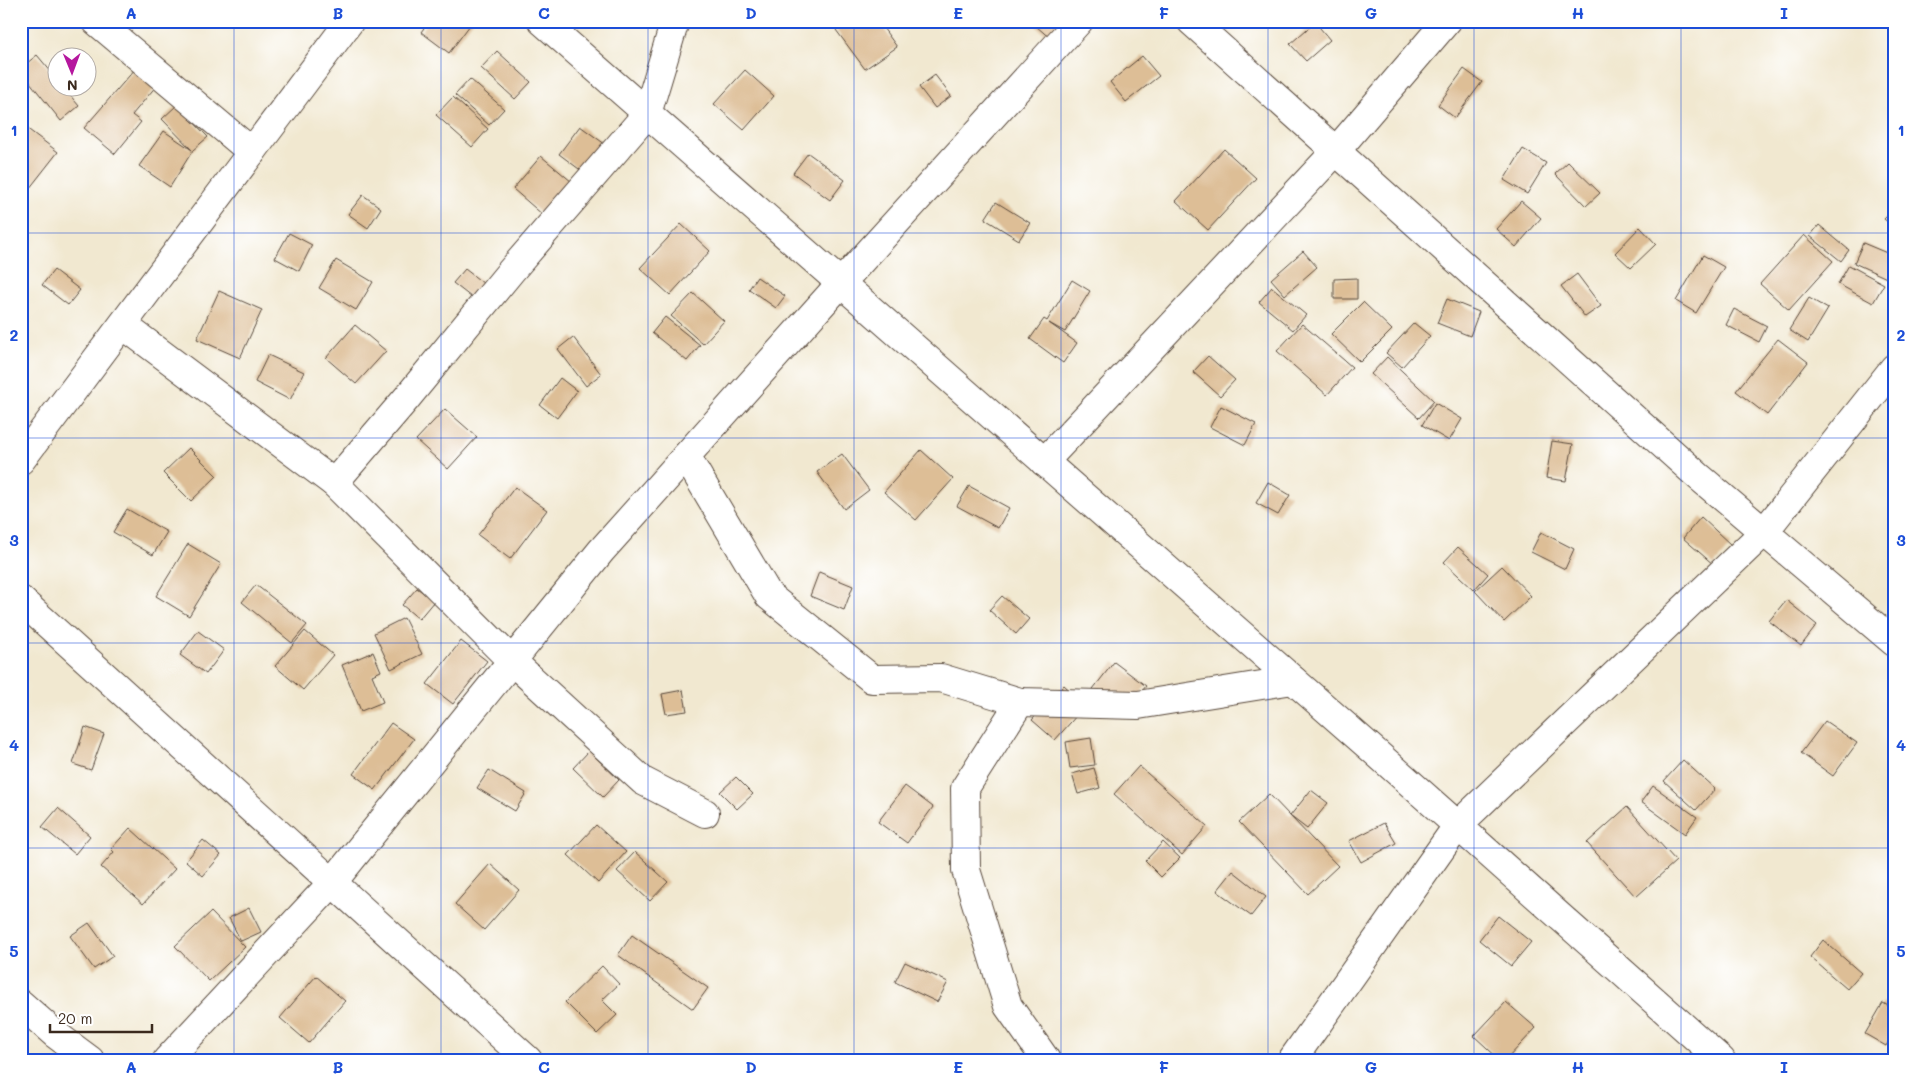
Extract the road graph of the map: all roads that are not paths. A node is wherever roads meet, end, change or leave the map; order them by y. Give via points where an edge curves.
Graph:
1 (96, 21) edge
2 (350, 21) edge
3 (542, 21) edge
4 (675, 21) edge
5 (1079, 21) edge
6 (1191, 21) edge
7 (1447, 21) edge
8 (647, 114) junction
9 (252, 152) junction
10 (1336, 152) junction
11 (840, 284) junction
12 (123, 325) junction
13 (1894, 368) edge
14 (686, 456) junction
15 (21, 460) edge
16 (1044, 462) junction
17 (334, 483) junction
18 (1764, 532) junction
19 (21, 600) edge
20 (1894, 642) edge
21 (512, 661) junction
22 (1293, 680) junction
23 (1020, 702) junction
24 (705, 813) dead end
25 (1458, 825) junction
26 (332, 883) junction
27 (21, 1004) edge
28 (90, 1060) edge
29 (167, 1060) edge
30 (528, 1060) edge
31 (1046, 1060) edge
32 (1292, 1060) edge
33 (1721, 1060) edge

1 - 9 street
2 - 9 street
3 - 8 street
4 - 8 street
5 - 11 street
6 - 10 street
7 - 10 street
8 - 11 street
8 - 17 street
9 - 12 street
10 - 16 street
10 - 18 street
11 - 14 street
11 - 16 street
12 - 15 street
12 - 17 street
13 - 18 street
14 - 21 street via 601,551
14 - 23 street via 769,596 872,679 941,678
16 - 22 street
17 - 21 street
18 - 20 street
18 - 25 street
19 - 26 street
21 - 24 street via 643,781
21 - 26 street
22 - 23 street via 1138,705
22 - 25 street
23 - 31 street via 964,788 966,870 1008,1006
25 - 32 street
25 - 33 street
26 - 29 street
26 - 30 street
27 - 28 street

